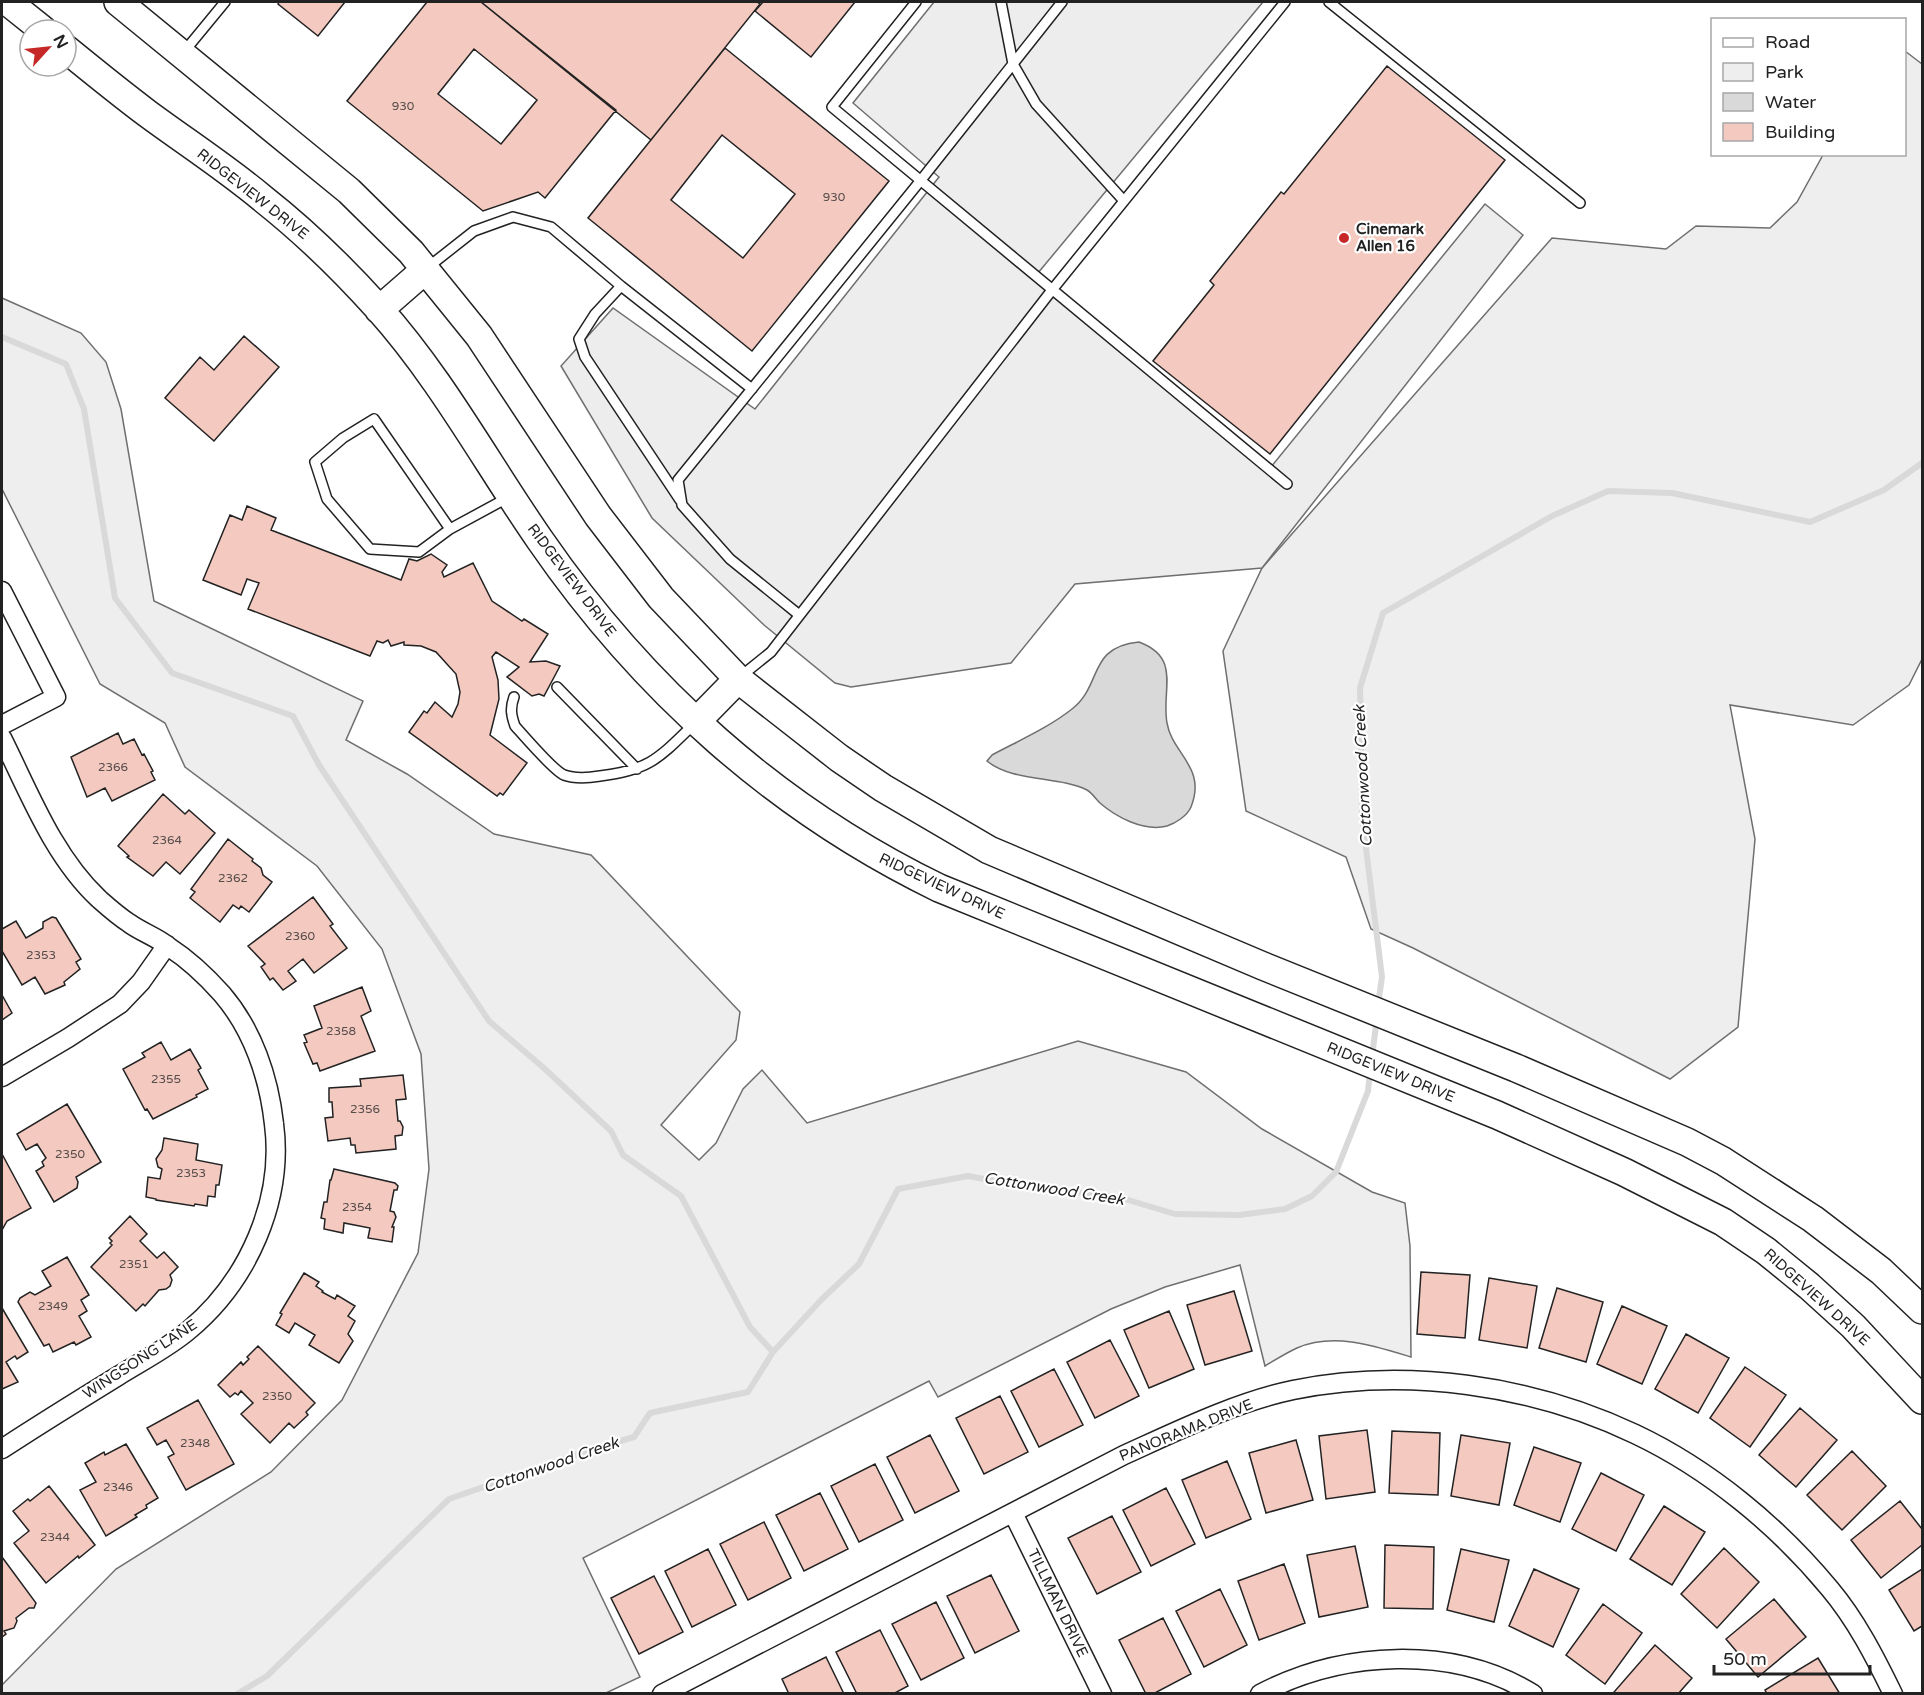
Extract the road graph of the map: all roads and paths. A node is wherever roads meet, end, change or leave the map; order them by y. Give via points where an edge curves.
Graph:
1 (8, 2) edge
2 (118, 2) edge
3 (225, 2) edge
4 (916, 2) edge
5 (1001, 2) edge
6 (1062, 2) edge
7 (1285, 2) edge
8 (1329, 2) edge
9 (28, 18) edge
10 (183, 54) junction
11 (78, 59) edge
12 (1013, 64) junction
13 (921, 180) junction
14 (1124, 201) junction
15 (1580, 202) dead end
16 (426, 269) junction
17 (621, 286) junction
18 (1052, 290) junction
19 (379, 309) junction
20 (752, 389) junction
21 (1287, 484) dead end
22 (511, 496) junction
23 (682, 505) junction
24 (450, 529) junction
25 (2, 591) edge
26 (798, 615) junction
27 (738, 679) junction
28 (557, 687) dead end
29 (514, 697) dead end
30 (696, 722) junction
31 (2, 725) edge
32 (2, 738) edge
33 (637, 769) junction
34 (167, 945) junction
35 (2, 1077) edge
36 (1923, 1310) edge
37 (1923, 1400) edge
38 (2, 1449) edge
39 (1013, 1513) junction
40 (662, 1694) edge
41 (1102, 1694) edge
42 (1260, 1694) edge
43 (1533, 1694) edge
44 (1893, 1694) edge

1 - 9 main road
2 - 10 main road
3 - 10 lane
4 - 13 lane via 832,107
5 - 12 lane
6 - 12 lane
7 - 14 lane
8 - 15 lane
10 - 16 main road via 349,191
11 - 19 main road, RIDGEVIEW DRIVE via 272,205
12 - 13 lane
12 - 14 lane via 1036,104
13 - 18 lane
13 - 20 lane
14 - 18 lane
16 - 17 lane via 474,231 513,217 551,227
16 - 19 main road
16 - 27 main road via 496,360 618,545 681,621
17 - 20 lane
17 - 23 lane via 579,339 585,357
18 - 21 lane
18 - 26 lane
19 - 22 main road, RIDGEVIEW DRIVE via 436,381
20 - 23 lane via 678,480
22 - 24 lane
22 - 30 main road, RIDGEVIEW DRIVE via 595,614
23 - 26 lane via 730,559
24 - 24 lane via 374,419 315,462 327,499 370,549 419,552
25 - 31 street via 56,697
26 - 27 lane via 771,652
27 - 30 main road
27 - 36 main road via 883,788 989,850 1516,1068 1723,1161 1850,1246
28 - 33 lane
29 - 33 lane via 511,717 515,726 562,774 585,778
30 - 33 lane via 656,760
30 - 37 main road, RIDGEVIEW DRIVE via 782,794 886,862 974,903 1497,1115 1732,1227 1809,1286
32 - 34 street, WINGSONG LANE via 70,865 98,898 129,923
34 - 35 street via 120,1004
34 - 38 street, WINGSONG LANE via 194,965 223,996 243,1024 261,1062 276,1133 275,1168 265,1219 230,1287 189,1331
39 - 40 street, PANORAMA DRIVE
39 - 41 street, TILLMAN DRIVE
39 - 44 street, PANORAMA DRIVE via 1176,1431 1292,1390 1351,1382 1424,1381 1479,1387 1584,1413 1635,1434 1724,1489 1800,1555 1830,1590 1856,1626
42 - 43 street via 1314,1671 1364,1660 1411,1659 1489,1673

